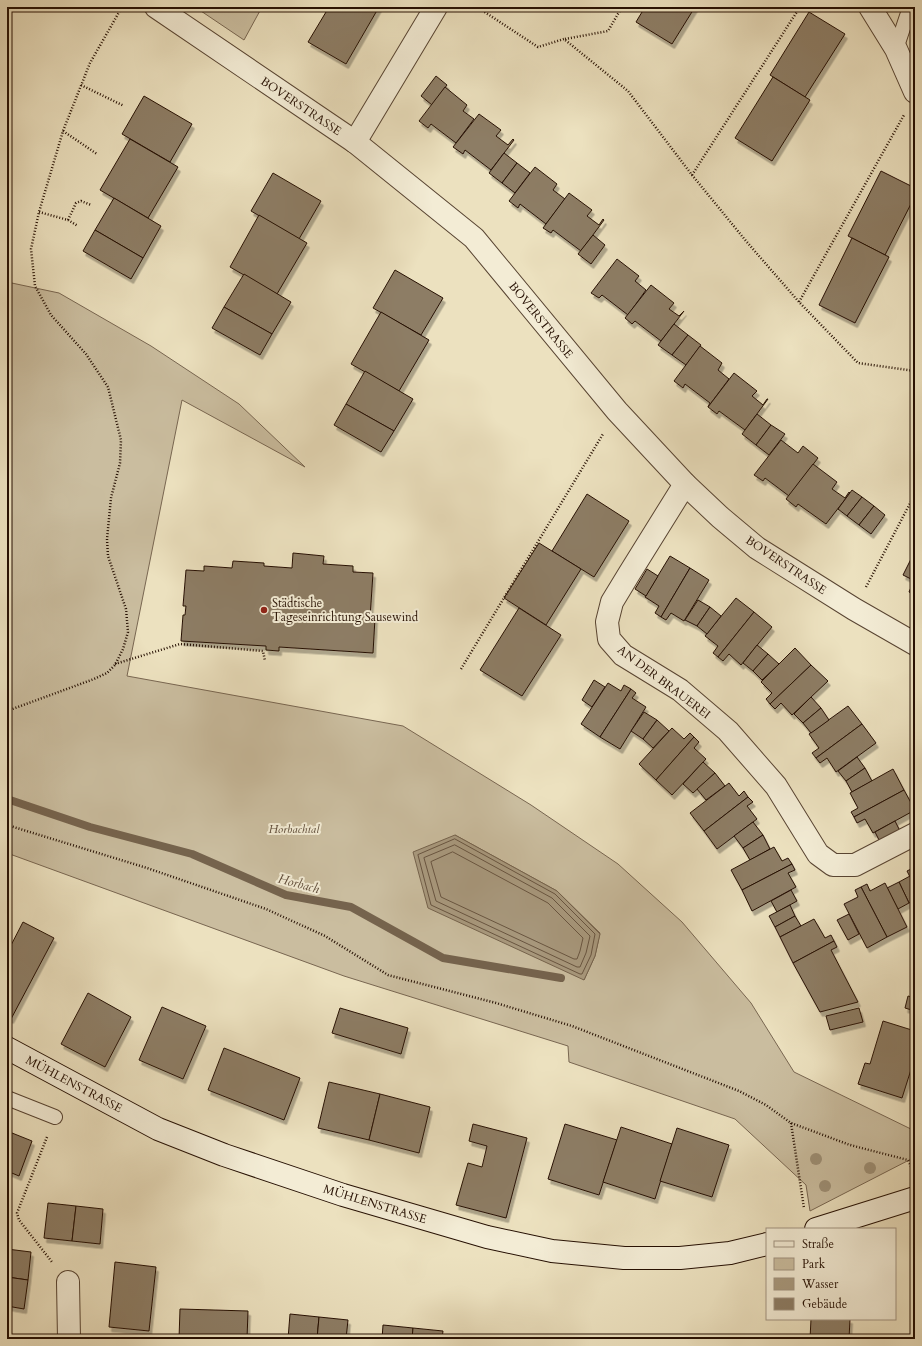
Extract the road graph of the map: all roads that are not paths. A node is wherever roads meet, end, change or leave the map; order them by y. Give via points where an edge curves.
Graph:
1 (156, 7) edge
2 (436, 7) edge
3 (870, 7) edge
4 (910, 7) edge
5 (896, 49) junction
6 (911, 100) edge
7 (355, 142) junction
8 (685, 484) junction
9 (915, 644) edge
10 (915, 834) edge
11 (7, 1048) edge
12 (7, 1098) edge
13 (55, 1116) road end
14 (915, 1198) edge
15 (810, 1221) edge
16 (766, 1244) edge
17 (68, 1282) road end
18 (69, 1339) edge

1 - 7 street, BOVERSTRASSE
2 - 7 street
3 - 5 street
4 - 5 lane
5 - 6 street
7 - 8 street, BOVERSTRASSE via 474,238 617,412
8 - 9 street, BOVERSTRASSE via 757,548
8 - 10 street, AN DER BRAUEREI via 612,602 607,622 609,639 623,655 680,690 728,731 776,786 818,854 833,866 855,864
11 - 16 street, MÜHLENSTRASSE via 158,1128 224,1156 343,1195 487,1237 552,1251 624,1258 680,1258 730,1253
12 - 13 lane
14 - 15 street
17 - 18 street

